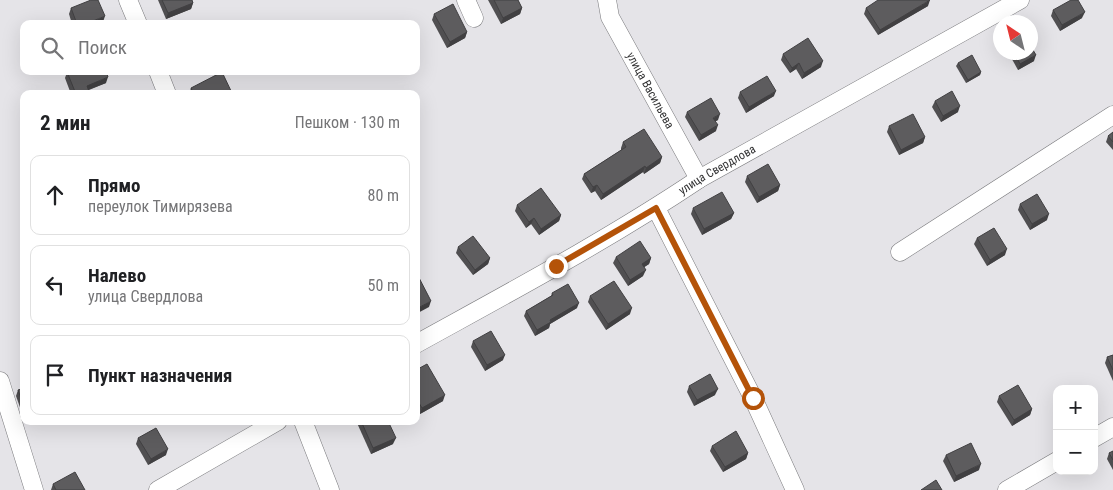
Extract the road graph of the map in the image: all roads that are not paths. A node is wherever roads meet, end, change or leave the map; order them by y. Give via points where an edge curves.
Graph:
1 (128, 0) edge
2 (466, 0) edge
3 (607, 0) edge
4 (1020, 0) edge
5 (474, 18) dead end
6 (136, 20) edge
7 (160, 75) edge
8 (165, 90) edge
9 (1113, 116) edge
10 (699, 180) junction
11 (656, 208) junction
12 (900, 252) dead end
13 (420, 342) edge
14 (0, 381) edge
15 (271, 425) edge
16 (305, 425) edge
17 (1113, 427) edge
18 (1098, 436) edge
19 (1053, 463) edge
20 (34, 490) edge
21 (158, 490) edge
22 (330, 490) edge
23 (795, 490) edge
24 (1007, 490) edge

1 - 6 street
2 - 5 street
3 - 10 street, улица Васильева via 610,17
4 - 10 street, улица Свердлова
7 - 8 street
9 - 12 street
10 - 11 street, улица Свердлова
11 - 13 street, улица Свердлова
11 - 23 street via 753,398
14 - 20 street
15 - 21 street
16 - 22 street
17 - 18 street
19 - 24 street

